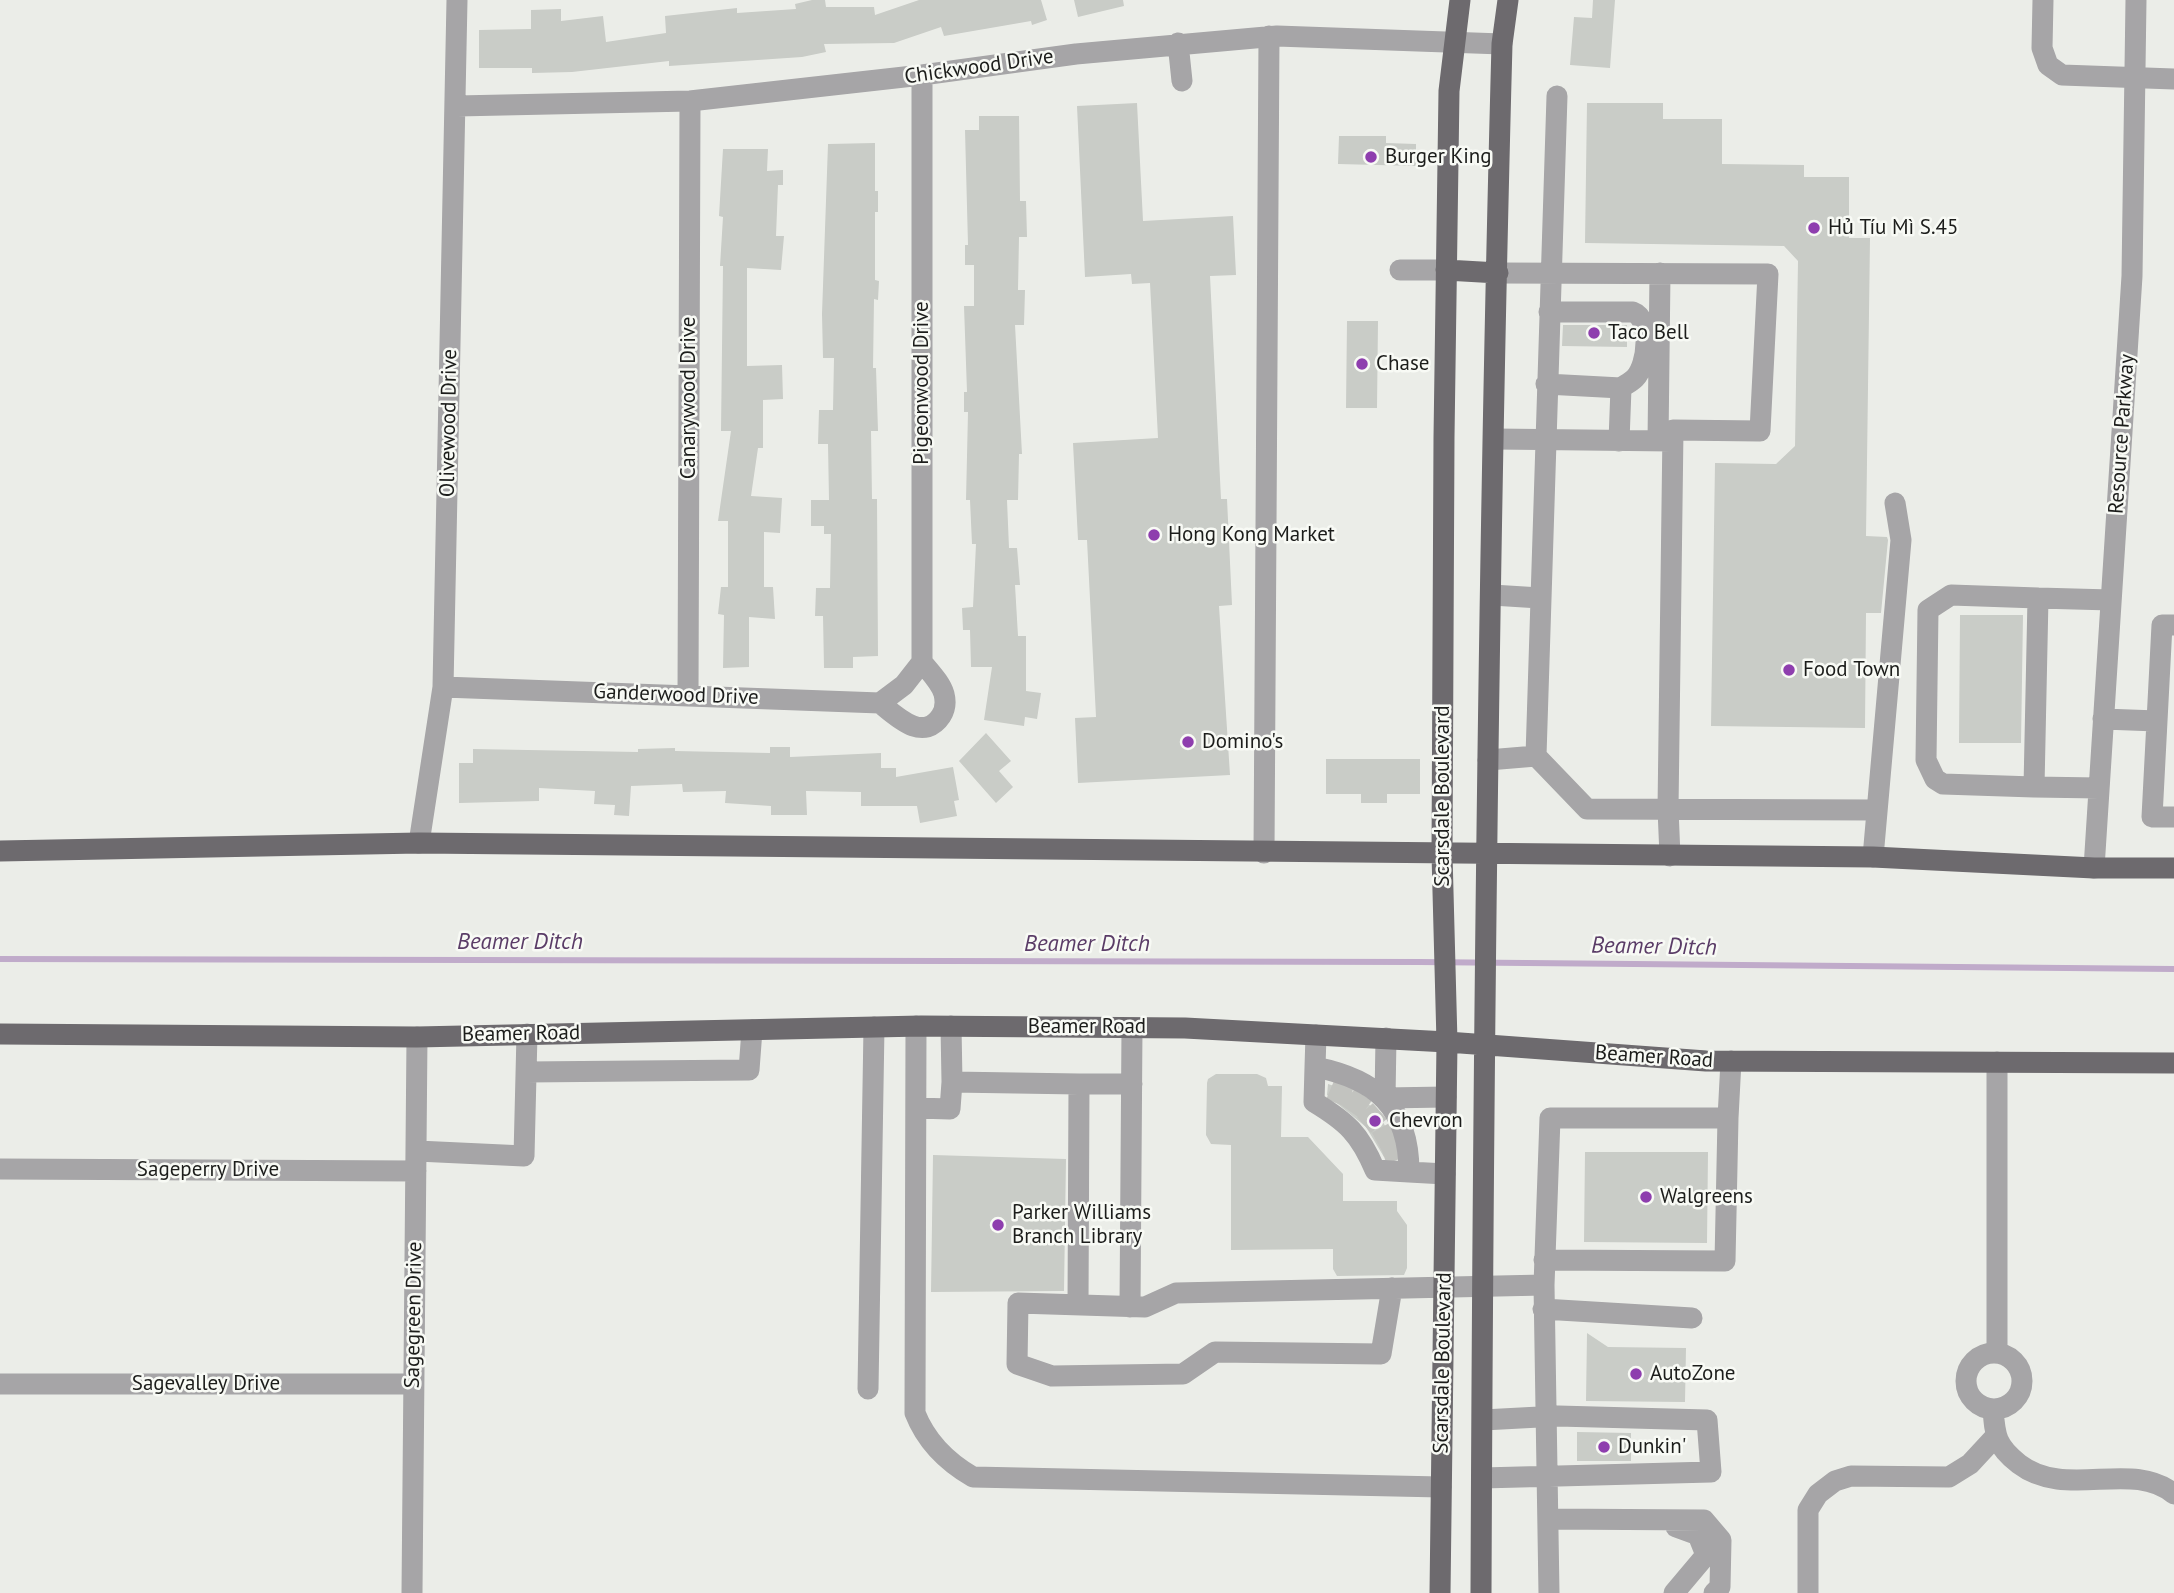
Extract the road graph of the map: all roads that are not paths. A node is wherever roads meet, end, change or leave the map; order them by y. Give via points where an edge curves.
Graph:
1 (457, 0) edge
2 (1460, 0) edge
3 (1508, 0) edge
4 (2043, 0) edge
5 (2136, 0) edge
6 (1269, 36) junction
7 (1454, 41) junction
8 (1178, 43) junction
9 (1502, 44) junction
10 (922, 75) junction
11 (2135, 77) junction
12 (2174, 79) edge
13 (1182, 81) dead end
14 (1557, 96) dead end
15 (690, 100) junction
16 (457, 106) junction
17 (1400, 270) dead end
18 (1446, 271) junction
19 (1498, 273) junction
20 (1550, 273) junction
21 (1660, 273) junction
22 (1549, 312) junction
23 (1546, 384) junction
24 (1621, 388) junction
25 (1495, 439) junction
26 (1545, 441) junction
27 (1619, 441) junction
28 (1665, 441) junction
29 (1895, 503) dead end
30 (1492, 594) junction
31 (1540, 597) junction
32 (2038, 598) junction
33 (2111, 600) junction
34 (2174, 625) edge
35 (922, 662) junction
36 (443, 687) junction
37 (688, 696) junction
38 (880, 703) junction
39 (2104, 719) junction
40 (2157, 721) junction
41 (1536, 756) junction
42 (1488, 760) junction
43 (2034, 787) junction
44 (2099, 789) junction
45 (1668, 809) junction
46 (1875, 810) junction
47 (2174, 817) edge
48 (419, 843) junction
49 (0, 851) edge
50 (1264, 853) junction
51 (1442, 854) junction
52 (1485, 856) junction
53 (1670, 856) junction
54 (1873, 857) junction
55 (2094, 868) junction
56 (2174, 869) edge
57 (916, 1026) junction
58 (951, 1026) junction
59 (874, 1027) junction
60 (1132, 1028) junction
61 (752, 1030) junction
62 (0, 1034) edge
63 (527, 1034) junction
64 (1316, 1035) junction
65 (1486, 1035) junction
66 (417, 1037) junction
67 (1387, 1038) junction
68 (1447, 1042) junction
69 (1731, 1062) junction
70 (1997, 1062) junction
71 (2174, 1063) edge
72 (526, 1072) junction
73 (952, 1082) junction
74 (1080, 1084) junction
75 (1132, 1084) junction
76 (1446, 1097) junction
77 (916, 1108) junction
78 (1361, 1113) junction
79 (1728, 1118) junction
80 (416, 1161) junction
81 (0, 1169) edge
82 (1409, 1172) junction
83 (1445, 1174) junction
84 (1544, 1260) junction
85 (1544, 1285) junction
86 (1484, 1286) junction
87 (1444, 1287) junction
88 (1392, 1288) junction
89 (1078, 1305) junction
90 (1130, 1307) junction
91 (1543, 1309) junction
92 (1692, 1318) dead end
93 (1997, 1353) junction
94 (0, 1384) edge
95 (413, 1384) junction
96 (868, 1389) dead end
97 (1993, 1409) junction
98 (1551, 1416) junction
99 (1483, 1420) junction
100 (1995, 1437) junction
101 (1482, 1478) junction
102 (1548, 1478) junction
103 (1441, 1487) junction
104 (2174, 1494) edge
105 (1549, 1519) junction
106 (1578, 1520) junction
107 (1706, 1555) junction
108 (412, 1593) edge
109 (1440, 1593) edge
110 (1481, 1593) edge
111 (1549, 1593) edge
112 (1674, 1593) edge
113 (1696, 1593) edge
114 (1714, 1593) edge
115 (1808, 1593) edge

1 - 16 street, Olivewood Drive
2 - 7 main road, Scarsdale Boulevard
3 - 9 main road, Scarsdale Boulevard
4 - 11 street via 2042,48 2048,65 2062,75
5 - 11 street, Resource Parkway
6 - 7 street, Chickwood Drive
6 - 8 street, Chickwood Drive
6 - 50 street
7 - 9 street, Chickwood Drive
7 - 18 main road, Scarsdale Boulevard
8 - 10 street, Chickwood Drive
8 - 13 street
9 - 19 main road, Scarsdale Boulevard
10 - 15 street, Chickwood Drive
10 - 35 street, Pigeonwood Drive
11 - 12 street
11 - 33 street, Resource Parkway via 2132,276
14 - 20 street
15 - 16 street, Chickwood Drive
15 - 37 street, Canarywood Drive
16 - 36 street, Olivewood Drive
17 - 18 street
18 - 19 main road
18 - 51 main road, Scarsdale Boulevard
19 - 20 street
19 - 25 main road, Scarsdale Boulevard
20 - 21 street
20 - 22 street
21 - 28 street
21 - 28 street via 1768,274 1760,431 1673,430
22 - 23 street
22 - 24 street via 1640,314 1644,357 1635,378
23 - 24 street
23 - 26 street
24 - 27 street
25 - 26 street
25 - 30 main road, Scarsdale Boulevard
26 - 27 street
26 - 31 street
27 - 28 street
28 - 45 street
29 - 46 street via 1900,540
30 - 31 street
30 - 42 main road, Scarsdale Boulevard
31 - 41 street
32 - 33 street
32 - 43 street
32 - 43 street via 1951,596 1928,610 1928,769 1943,784
33 - 39 street, Resource Parkway
34 - 40 street via 2162,625
35 - 38 street via 904,685
35 - 38 street via 944,693 943,713 937,721 928,726 908,725
36 - 37 street, Ganderwood Drive
36 - 48 street, Olivewood Drive
37 - 38 street, Ganderwood Drive
39 - 40 street
39 - 44 street, Resource Parkway
40 - 47 street via 2152,817
41 - 42 street
41 - 45 street via 1587,809
42 - 52 main road, Scarsdale Boulevard
43 - 44 street
44 - 55 street, Resource Parkway
45 - 46 street
45 - 53 street
46 - 54 street
48 - 49 main road
48 - 50 main road
50 - 51 main road
51 - 52 main road
51 - 68 main road, Scarsdale Boulevard
52 - 53 main road
52 - 65 main road, Scarsdale Boulevard
53 - 54 main road
54 - 55 main road
55 - 56 main road
57 - 58 main road, Beamer Road
57 - 59 main road, Beamer Road
57 - 77 street
58 - 60 main road, Beamer Road
58 - 73 street
59 - 61 main road, Beamer Road
59 - 96 street
60 - 64 main road, Beamer Road
60 - 75 street
61 - 63 main road, Beamer Road
61 - 72 street via 749,1070
62 - 66 main road, Beamer Road
63 - 66 main road, Beamer Road
63 - 72 street
64 - 67 main road, Beamer Road
64 - 78 street
65 - 68 main road, Beamer Road
65 - 69 main road, Beamer Road
65 - 86 main road, Scarsdale Boulevard
66 - 80 street, Sagegreen Drive
67 - 68 main road, Beamer Road
67 - 78 street
68 - 76 main road, Scarsdale Boulevard
69 - 70 main road, Beamer Road
69 - 79 street
70 - 71 main road, Beamer Road
70 - 93 street
72 - 80 street, Sageperry Drive via 524,1156
73 - 74 street
73 - 77 street via 950,1109
74 - 75 street
74 - 89 street
75 - 90 street
76 - 78 street
76 - 83 main road, Scarsdale Boulevard
77 - 103 street via 915,1413 922,1433 955,1467 973,1477
78 - 82 street
78 - 82 street via 1375,1170
79 - 84 street via 1550,1118
79 - 84 street via 1725,1261
80 - 81 street, Sageperry Drive
80 - 95 street, Sagegreen Drive
82 - 83 street
83 - 87 main road, Scarsdale Boulevard
84 - 85 street
85 - 86 street
85 - 91 street
86 - 87 street
86 - 99 main road, Scarsdale Boulevard
87 - 88 street
87 - 103 main road, Scarsdale Boulevard
88 - 89 street via 1381,1354 1214,1352 1183,1374 1052,1376 1017,1364 1018,1303
88 - 90 street via 1176,1293 1145,1307
89 - 90 street
91 - 92 street
91 - 98 street
93 - 97 street via 2018,1366 2022,1384 2007,1406
93 - 97 street via 1987,1353 1972,1363 1966,1381 1973,1399
94 - 95 street, Sagevalley Drive
95 - 108 street, Sagegreen Drive
97 - 100 street
98 - 99 street
98 - 102 street
98 - 102 street via 1707,1420 1711,1472
99 - 101 main road, Scarsdale Boulevard
100 - 104 street via 2008,1455 2034,1475 2070,1482 2147,1480
100 - 115 street via 1970,1464 1949,1477 1851,1476 1818,1494 1808,1510
101 - 102 street
101 - 110 main road, Scarsdale Boulevard
102 - 105 street
103 - 109 main road, Scarsdale Boulevard
105 - 106 street
105 - 111 street
106 - 107 street via 1593,1528 1679,1527 1698,1535
106 - 114 street via 1704,1520 1721,1540 1720,1587
107 - 112 street
107 - 113 street via 1706,1584

